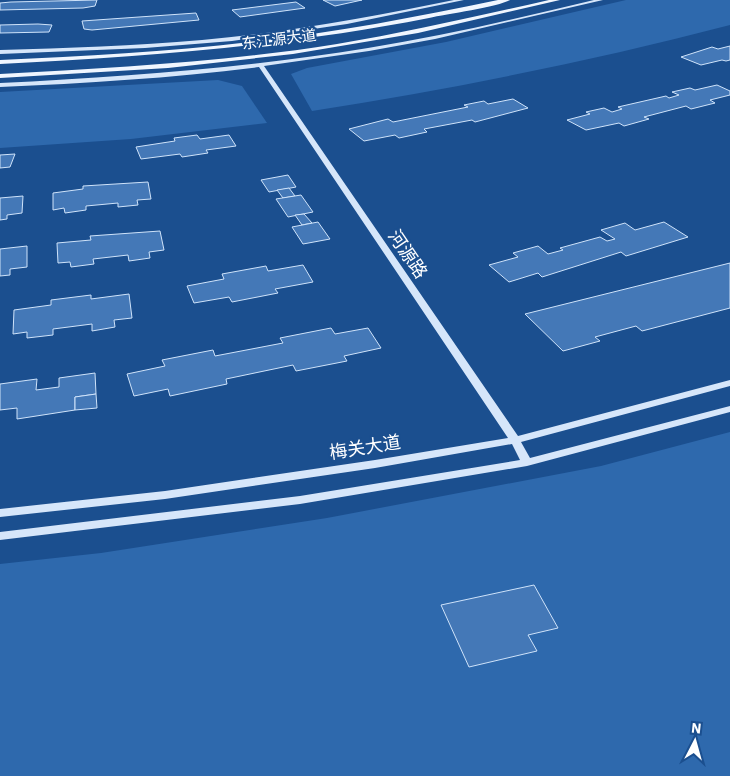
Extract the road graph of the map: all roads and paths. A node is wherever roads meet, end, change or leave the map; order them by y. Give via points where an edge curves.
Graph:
1 (461, 0) edge
2 (507, 0) edge
3 (557, 0) edge
4 (600, 0) edge
5 (0, 52) edge
6 (0, 62) edge
7 (261, 66) junction
8 (0, 76) edge
9 (0, 85) edge
10 (730, 383) edge
11 (730, 409) edge
12 (514, 440) junction
13 (527, 462) junction
14 (0, 513) edge
15 (0, 536) edge

1 - 5 street via 365,19 231,39
2 - 6 main road, 东江源大道 via 389,25 286,40 184,51
3 - 8 main road, 东江源大道 via 336,46 119,69
4 - 7 street via 411,42
7 - 9 street via 123,79
7 - 12 street, 河源路
10 - 12 street, 梅关大道
11 - 13 street
12 - 13 street, 河源路
12 - 14 street, 梅关大道 via 165,494
13 - 15 street via 300,500

